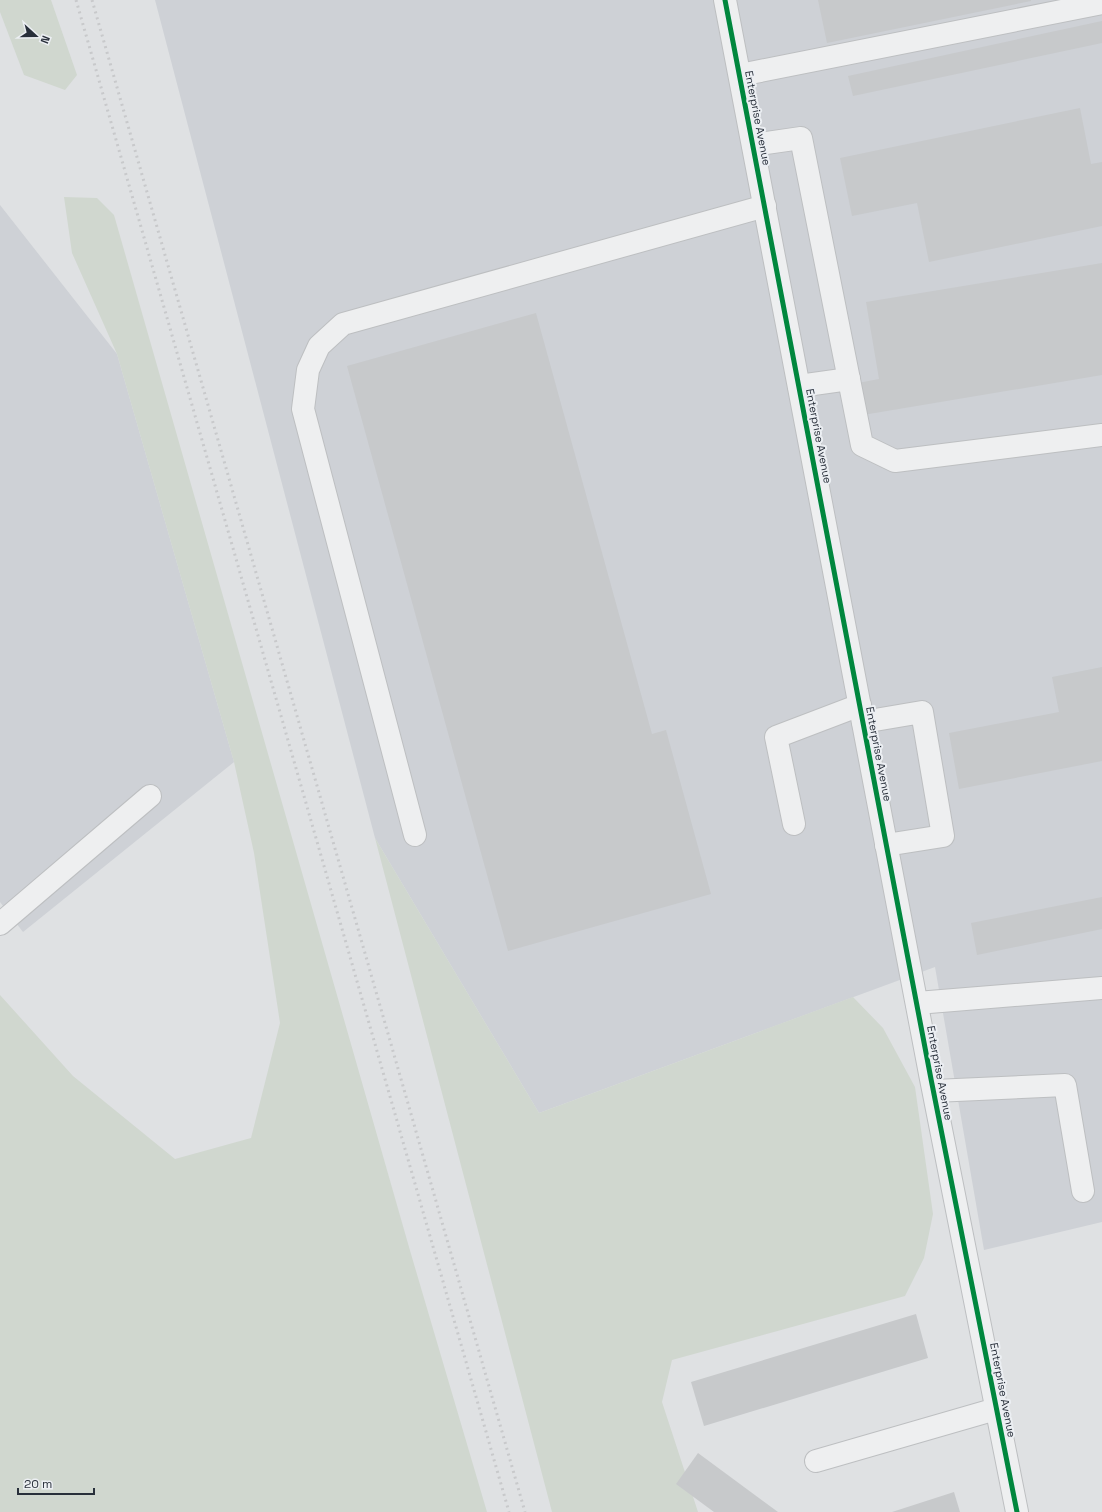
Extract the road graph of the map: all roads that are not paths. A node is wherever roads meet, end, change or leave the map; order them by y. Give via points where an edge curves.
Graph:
1 (725, 0) edge
2 (1102, 3) edge
3 (740, 75) junction
4 (753, 145) junction
5 (765, 206) junction
6 (849, 379) junction
7 (799, 386) junction
8 (1102, 435) edge
9 (861, 713) junction
10 (150, 796) dead end
11 (794, 824) dead end
12 (415, 835) dead end
13 (886, 846) junction
14 (0, 924) edge
15 (1102, 988) edge
16 (917, 1003) junction
17 (934, 1091) junction
18 (1083, 1191) dead end
19 (996, 1409) junction
20 (816, 1461) dead end
21 (1017, 1512) edge

1 - 3 street, Enterprise Avenue
2 - 3 street
3 - 4 street, Enterprise Avenue
4 - 5 street, Enterprise Avenue
4 - 6 street via 800,138
5 - 7 street, Enterprise Avenue
5 - 12 street via 344,324 319,346 308,370 303,409
6 - 7 street
6 - 8 street via 862,445 895,460
7 - 9 street, Enterprise Avenue
9 - 11 street via 776,737
9 - 13 street, Enterprise Avenue
9 - 13 street via 922,712 943,836
10 - 14 street
13 - 16 street, Enterprise Avenue
15 - 16 street
16 - 17 street, Enterprise Avenue
17 - 18 street via 1065,1085
17 - 19 street, Enterprise Avenue
19 - 20 street
19 - 21 street, Enterprise Avenue

